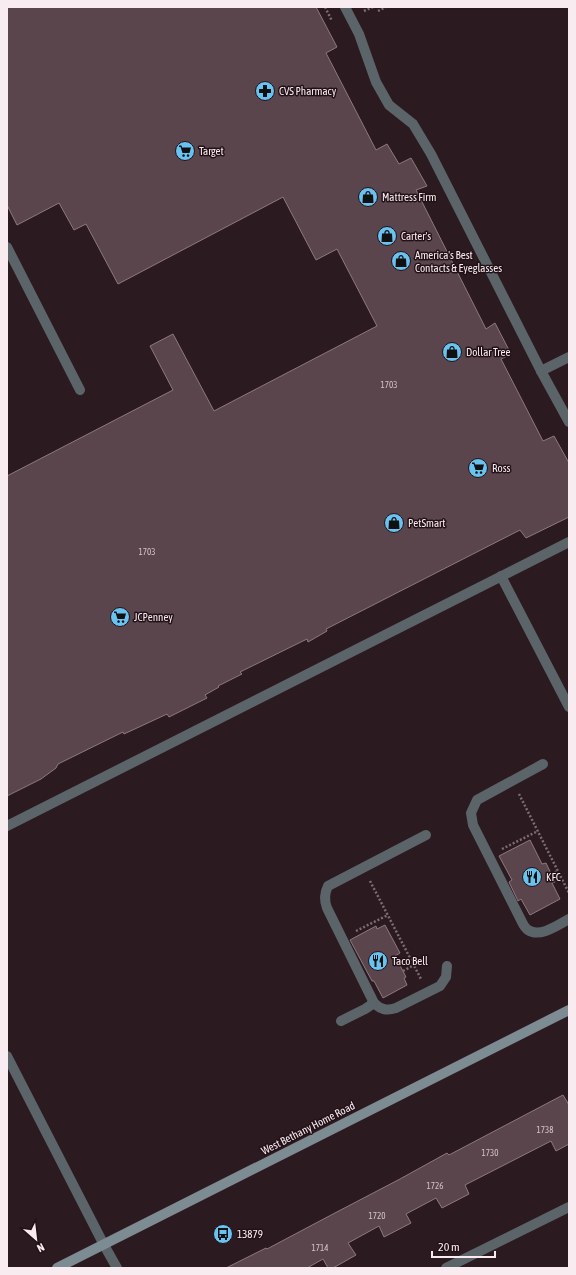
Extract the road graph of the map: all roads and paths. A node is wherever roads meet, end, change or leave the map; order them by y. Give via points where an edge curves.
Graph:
1 (345, 7) edge
2 (386, 7) edge
3 (378, 11) dead end
4 (7, 246) edge
5 (569, 357) edge
6 (541, 371) junction
7 (80, 390) dead end
8 (569, 422) edge
9 (569, 542) edge
10 (501, 576) junction
11 (566, 695) edge
12 (569, 706) edge
13 (543, 764) dead end
14 (513, 781) junction
15 (7, 826) edge
16 (538, 831) junction
17 (426, 834) dead end
18 (488, 856) junction
19 (363, 868) junction
20 (558, 871) junction
21 (551, 874) dead end
22 (569, 893) edge
23 (388, 915) junction
24 (569, 919) edge
25 (342, 939) junction
26 (414, 965) junction
27 (447, 966) dead end
28 (403, 971) dead end
29 (427, 992) junction
30 (374, 1003) junction
31 (569, 1010) edge
32 (341, 1022) dead end
33 (7, 1056) edge
34 (569, 1207) edge
35 (104, 1244) junction
36 (57, 1268) edge
37 (117, 1268) edge
38 (446, 1268) edge

1 - 6 street via 359,34 376,82 389,105 413,124 431,154
2 - 3 path
4 - 7 street
5 - 6 street
6 - 8 street
9 - 10 street
10 - 11 street
10 - 15 street
11 - 12 street
13 - 14 street
14 - 16 path
14 - 18 street via 476,800 471,814 473,825
16 - 18 path
16 - 20 path
17 - 19 street
18 - 24 street via 528,930 536,933 545,931
19 - 23 path
19 - 25 street via 328,886 325,893 327,908
20 - 21 path
20 - 22 path
23 - 25 path
23 - 26 path
25 - 30 street
26 - 28 path
26 - 29 path
27 - 29 street via 446,977 440,986
29 - 30 street via 389,1010 379,1008
30 - 32 street
31 - 35 main road, West Bethany Home Road
33 - 35 street
34 - 38 street
35 - 36 main road, West Bethany Home Road
35 - 37 street

